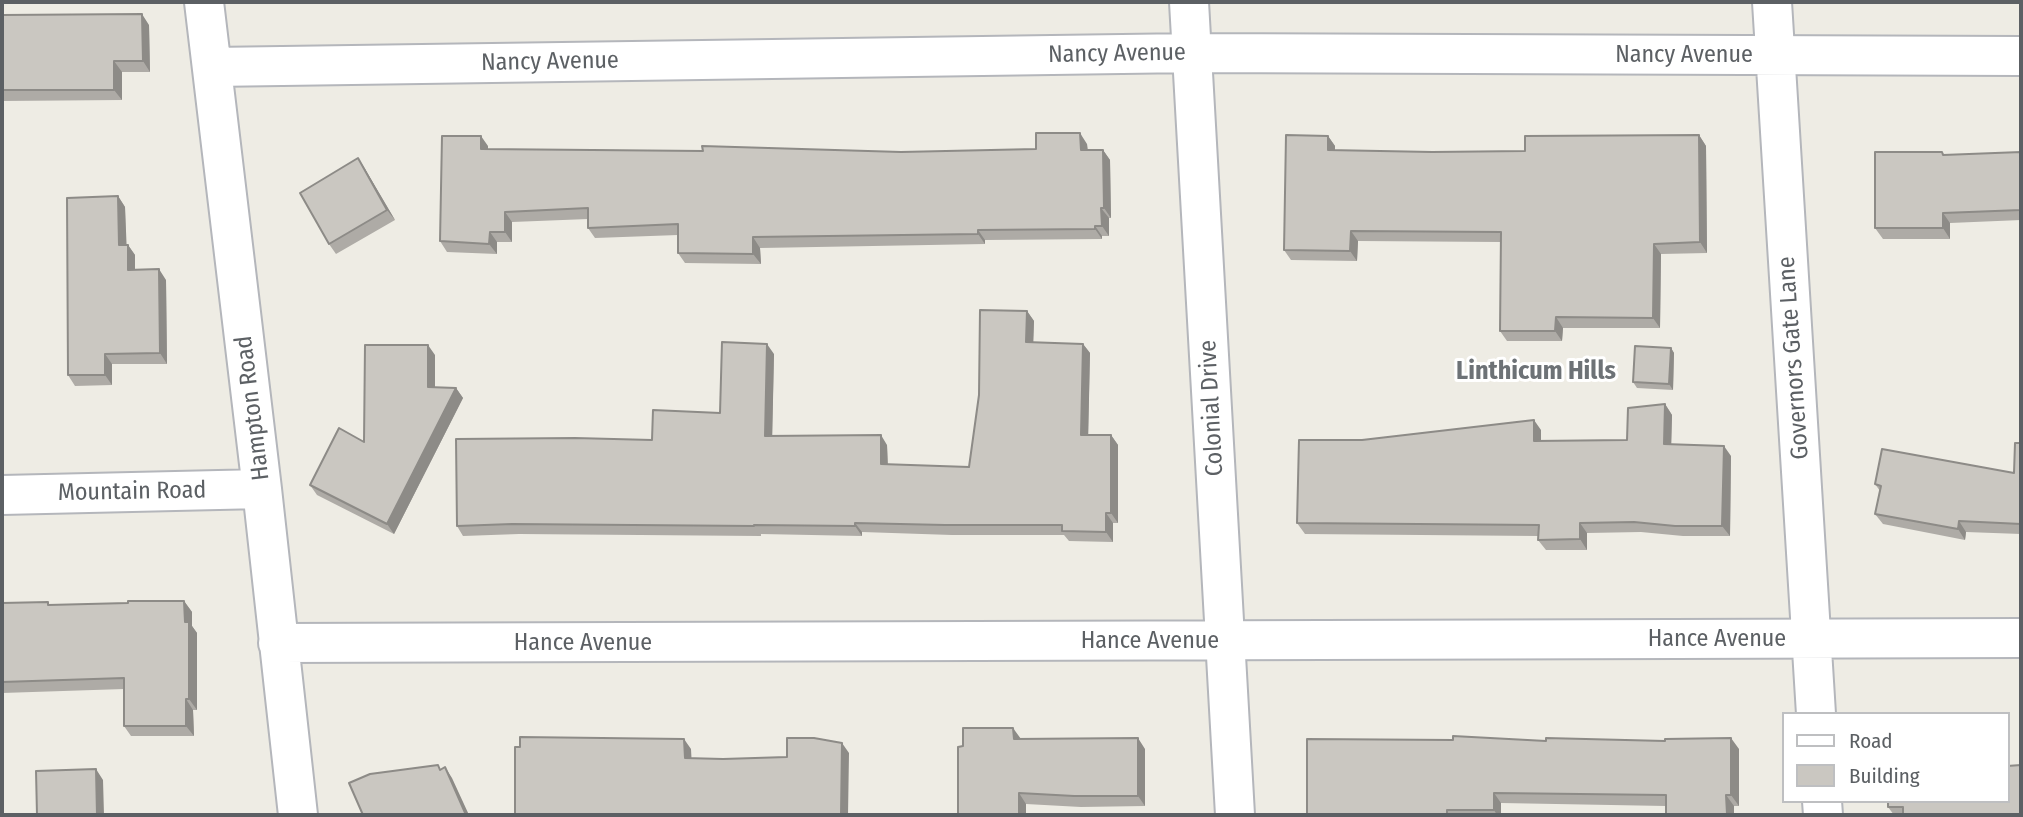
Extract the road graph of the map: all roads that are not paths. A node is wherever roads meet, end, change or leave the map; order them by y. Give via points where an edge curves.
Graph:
1 (204, 2) edge
2 (1189, 2) edge
3 (1772, 2) edge
4 (1192, 53) junction
5 (1776, 55) junction
6 (2021, 56) edge
7 (212, 67) junction
8 (262, 489) junction
9 (2, 495) edge
10 (2021, 638) edge
11 (1812, 639) junction
12 (1226, 641) junction
13 (278, 643) junction
14 (1816, 712) edge
15 (298, 815) edge
16 (1236, 815) edge

1 - 7 street, Hampton Road
2 - 4 street, Colonial Drive
3 - 5 street, Governors Gate Lane
4 - 5 street, Nancy Avenue
4 - 7 street, Nancy Avenue
4 - 12 street, Colonial Drive
5 - 6 street, Nancy Avenue
5 - 11 street, Governors Gate Lane
7 - 8 street, Hampton Road
8 - 9 street, Mountain Road
8 - 13 street, Hampton Road
10 - 11 street, Hance Avenue
11 - 12 street, Hance Avenue
11 - 14 street, Governors Gate Lane
12 - 13 street, Hance Avenue
12 - 16 street, Colonial Drive
13 - 15 street, Hampton Road

